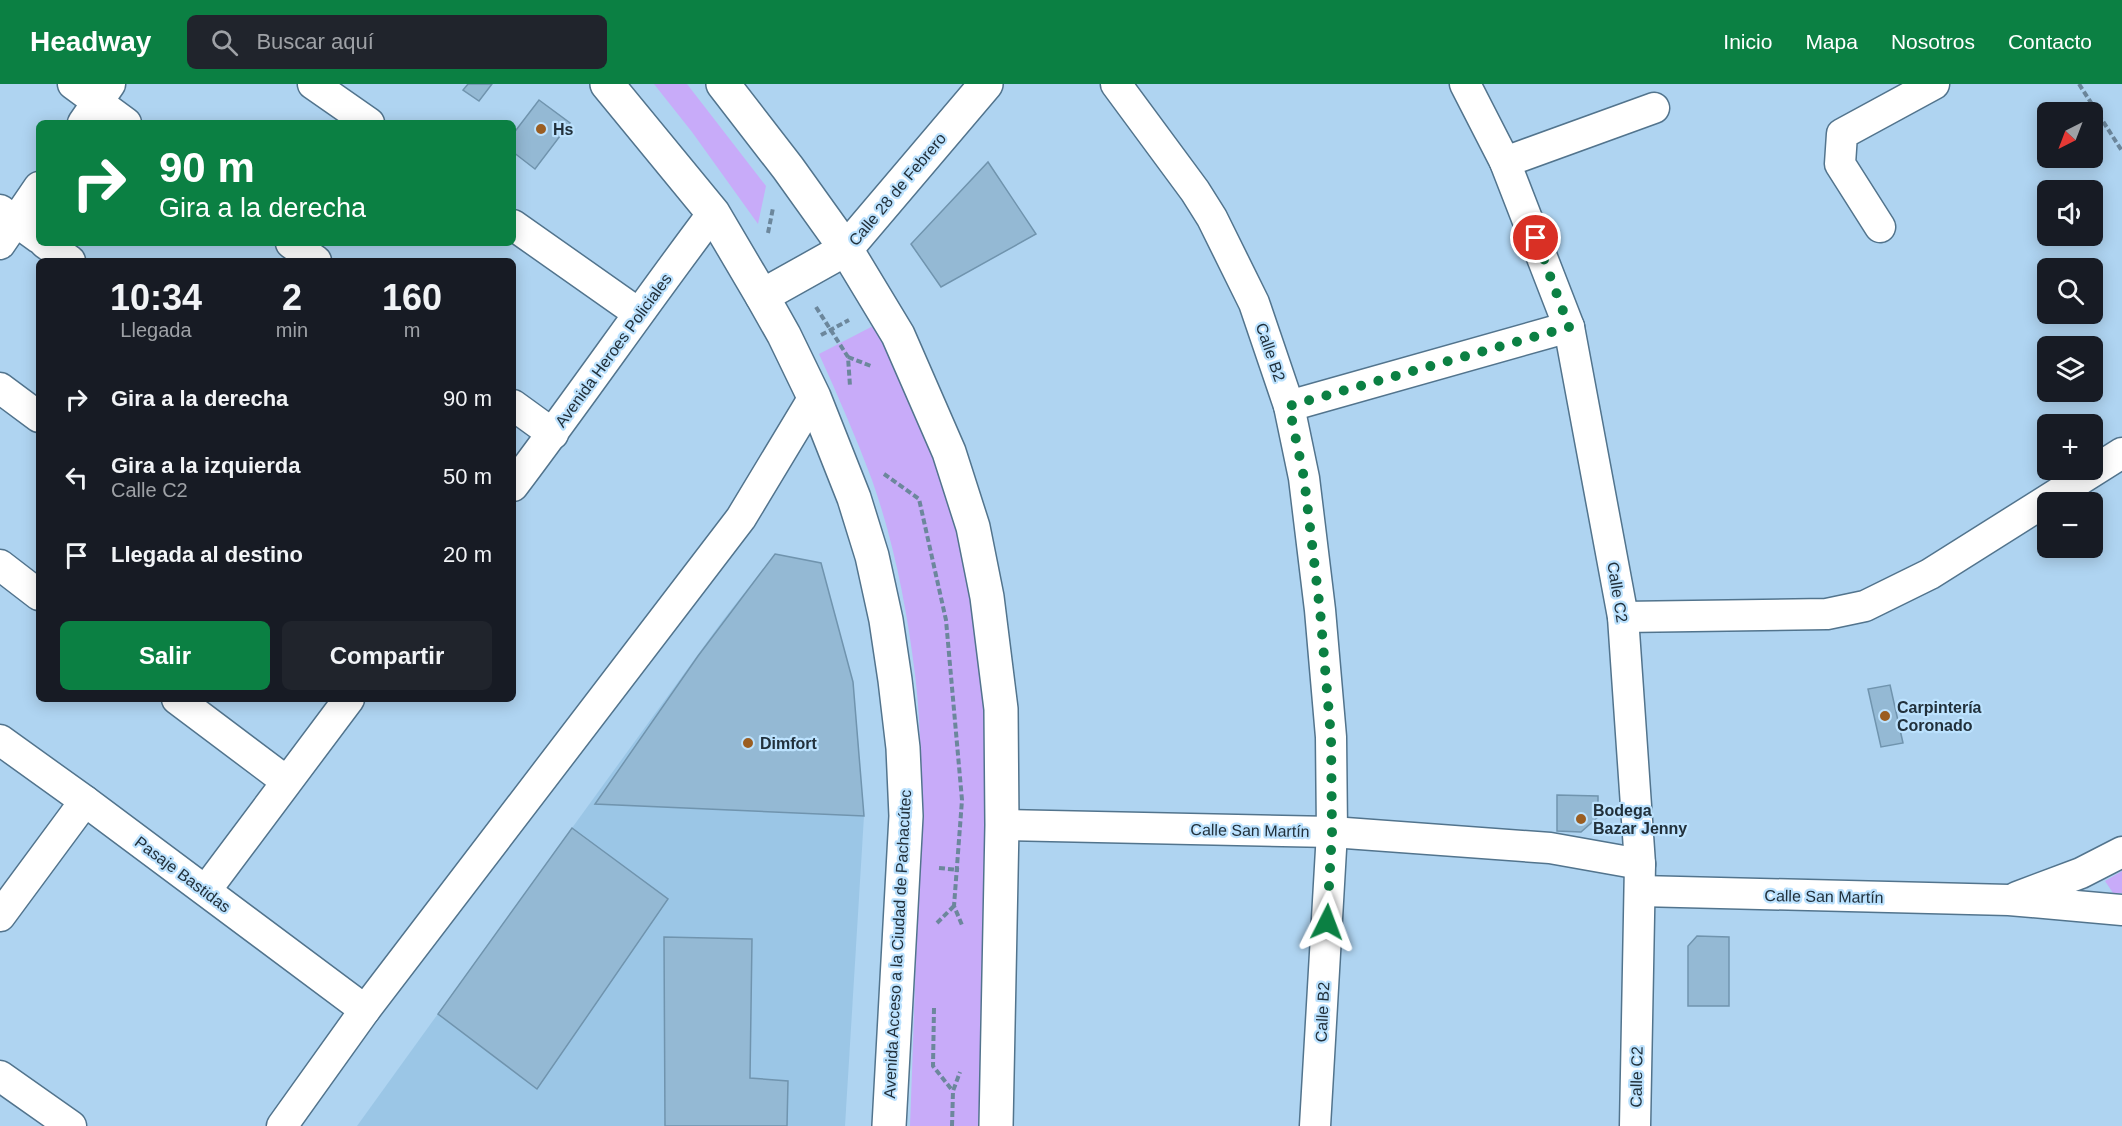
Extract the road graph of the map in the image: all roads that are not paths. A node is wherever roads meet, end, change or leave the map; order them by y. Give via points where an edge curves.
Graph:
1 (73, 84) edge
2 (313, 84) edge
3 (607, 84) edge
4 (723, 84) edge
5 (986, 84) edge
6 (1116, 84) edge
7 (1465, 84) edge
8 (1934, 84) edge
9 (97, 103) edge
10 (1654, 108) dead end
11 (122, 120) edge
12 (365, 120) edge
13 (1505, 162) junction
14 (36, 189) edge
15 (713, 213) junction
16 (5, 225) edge
17 (516, 227) edge
18 (1880, 227) dead end
19 (36, 237) edge
20 (49, 246) edge
21 (295, 246) edge
22 (846, 249) junction
23 (66, 258) edge
24 (312, 258) edge
25 (762, 296) junction
26 (638, 313) junction
27 (1569, 327) junction
28 (0, 388) edge
29 (814, 397) junction
30 (1289, 406) junction
31 (516, 407) edge
32 (36, 415) edge
33 (553, 434) junction
34 (2122, 453) edge
35 (516, 482) edge
36 (0, 565) edge
37 (36, 593) edge
38 (1623, 617) junction
39 (181, 702) edge
40 (347, 702) edge
41 (0, 740) edge
42 (286, 781) junction
43 (85, 801) junction
44 (1002, 825) junction
45 (1332, 832) junction
46 (2122, 852) edge
47 (1640, 878) junction
48 (206, 890) junction
49 (2009, 900) junction
50 (2122, 910) edge
51 (0, 915) edge
52 (365, 1010) junction
53 (0, 1076) edge
54 (71, 1126) edge
55 (282, 1126) edge
56 (889, 1126) edge
57 (996, 1126) edge
58 (1315, 1126) edge
59 (1635, 1126) edge

1 - 9 street
2 - 12 street
3 - 15 main road, Avenida Acceso a la Ciudad de Pachacútec
4 - 22 main road
5 - 22 main road, Calle 28 de Febrero
6 - 30 street, Calle B2 via 1212,218 1254,303
7 - 13 street, Calle C2
8 - 18 street via 1842,134 1840,164
9 - 11 street
10 - 13 street
13 - 27 street, Calle C2
14 - 16 street
15 - 25 main road, Avenida Acceso a la Ciudad de Pachacútec
15 - 26 street, Avenida Heroes Policiales
16 - 19 street
17 - 26 street
20 - 23 street
21 - 24 street
22 - 25 main road, Calle 28 de Febrero
22 - 44 main road via 898,335 949,452 973,526 987,597 1001,709
25 - 29 main road, Avenida Acceso a la Ciudad de Pachacútec
26 - 33 street, Avenida Heroes Policiales
27 - 30 street
27 - 38 street, Calle C2
28 - 32 street
29 - 52 street via 741,518
29 - 56 main road, Avenida Acceso a la Ciudad de Pachacútec via 872,556 886,621 903,748 906,816
30 - 45 street, Calle B2 via 1304,478 1320,610 1331,737
31 - 33 street
33 - 35 street, Avenida Heroes Policiales
34 - 38 street via 1930,574 1865,606 1827,614
36 - 37 street
38 - 47 street, Calle C2
39 - 42 street
40 - 42 street
41 - 43 street, Pasaje Bastidas
42 - 48 street
43 - 48 street, Pasaje Bastidas
43 - 51 street
44 - 45 street, Calle San Martín
44 - 57 main road
45 - 47 street, Calle San Martín via 1550,848
45 - 58 street, Calle B2
46 - 49 street via 2081,873
47 - 49 street, Calle San Martín
47 - 59 street, Calle C2
48 - 52 street, Pasaje Bastidas
49 - 50 street, Calle San Martín
52 - 55 street
53 - 54 street

